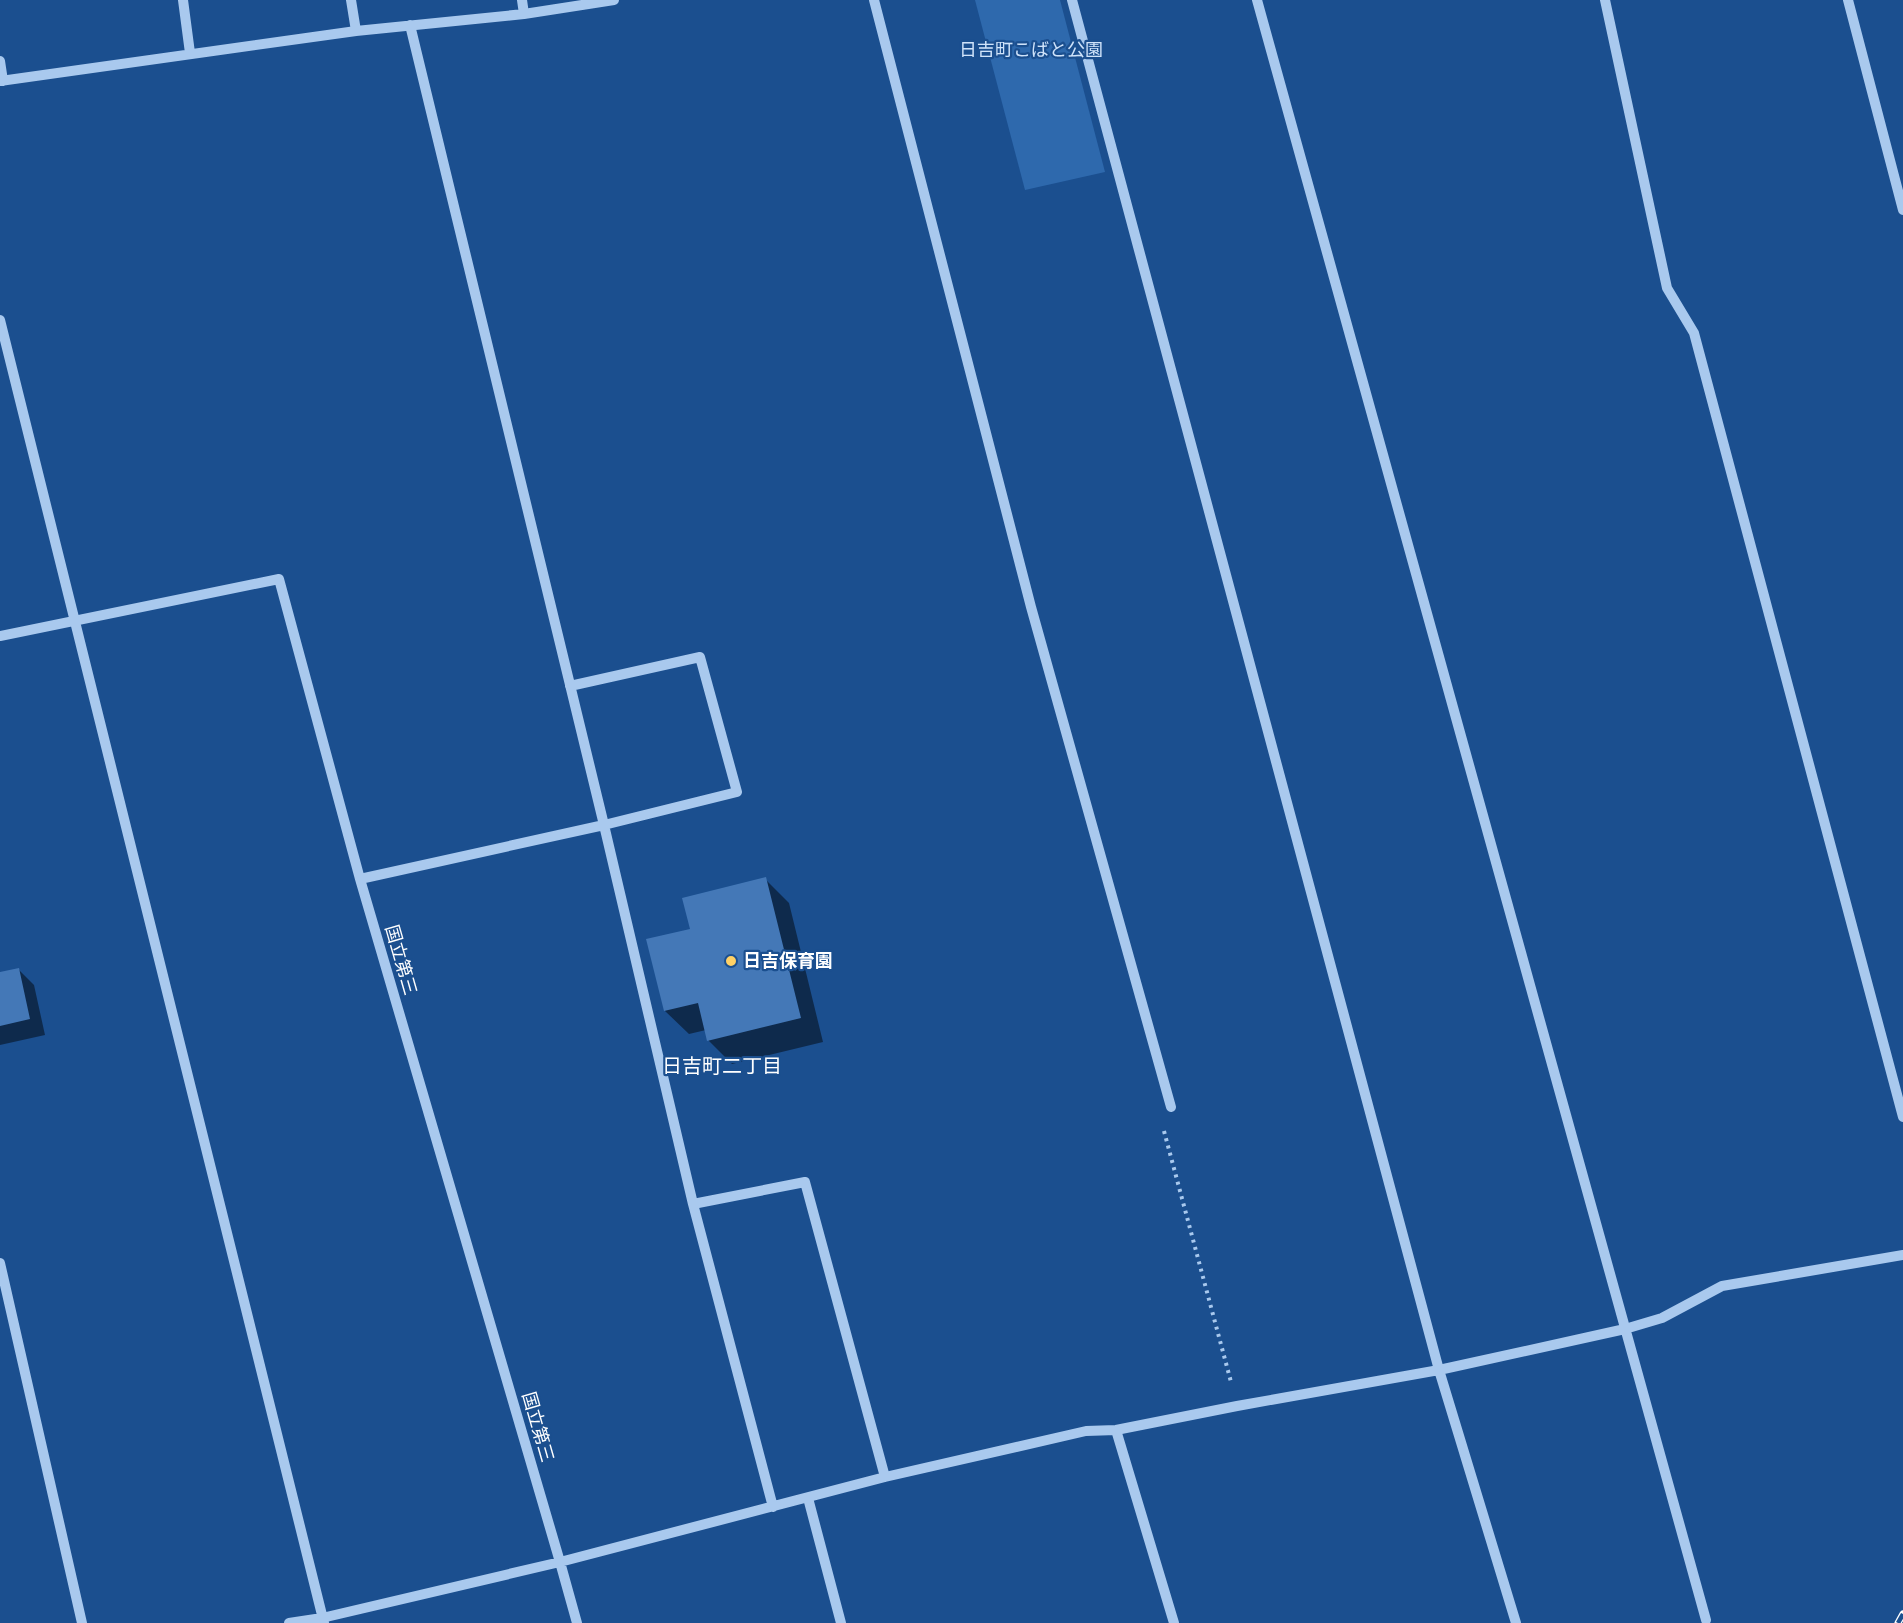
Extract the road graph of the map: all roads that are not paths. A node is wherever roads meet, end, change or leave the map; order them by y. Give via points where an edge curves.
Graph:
1 (183, 0) edge
2 (351, 0) edge
3 (522, 0) edge
4 (614, 0) edge
5 (874, 0) edge
6 (1072, 0) edge
7 (1257, 0) edge
8 (1605, 0) edge
9 (1848, 0) edge
10 (524, 14) junction
11 (410, 25) junction
12 (356, 31) junction
13 (190, 53) junction
14 (0, 61) edge
15 (2, 81) edge
16 (1903, 210) edge
17 (0, 320) edge
18 (74, 621) junction
19 (0, 636) edge
20 (570, 686) junction
21 (604, 825) junction
22 (360, 879) junction
23 (1171, 1107) road end
24 (1903, 1117) edge
25 (693, 1204) junction
26 (1903, 1255) edge
27 (0, 1263) edge
28 (1625, 1329) junction
29 (1439, 1370) junction
30 (1116, 1430) junction
31 (885, 1477) junction
32 (808, 1498) junction
33 (773, 1508) junction
34 (560, 1562) junction
35 (323, 1620) edge
36 (1706, 1620) dead end
37 (82, 1623) edge
38 (289, 1623) edge
39 (577, 1623) edge
40 (841, 1623) edge
41 (1174, 1623) edge
42 (1516, 1623) edge

1 - 13 street
2 - 12 street
3 - 10 street
4 - 10 street
5 - 23 street via 1031,607
6 - 29 street
7 - 28 street
8 - 24 street via 1667,288 1694,333
9 - 16 street
10 - 11 street
11 - 12 street
11 - 20 street
12 - 13 street
13 - 15 street
14 - 15 street
17 - 18 street
18 - 19 street, 国立第三
18 - 22 street, 国立第三 via 279,579
18 - 35 street
20 - 21 street
20 - 21 street via 700,657 737,792
21 - 22 street
21 - 25 street
22 - 34 street, 国立第三
25 - 31 street via 805,1182
25 - 33 street
26 - 28 street via 1722,1286 1662,1318
27 - 37 street
28 - 29 street
28 - 36 street
29 - 30 street
29 - 42 street
30 - 31 street via 1086,1431
30 - 41 street
31 - 32 street
32 - 33 street
32 - 40 street
33 - 34 street
34 - 35 street
34 - 39 street, 国立第三
35 - 38 street

